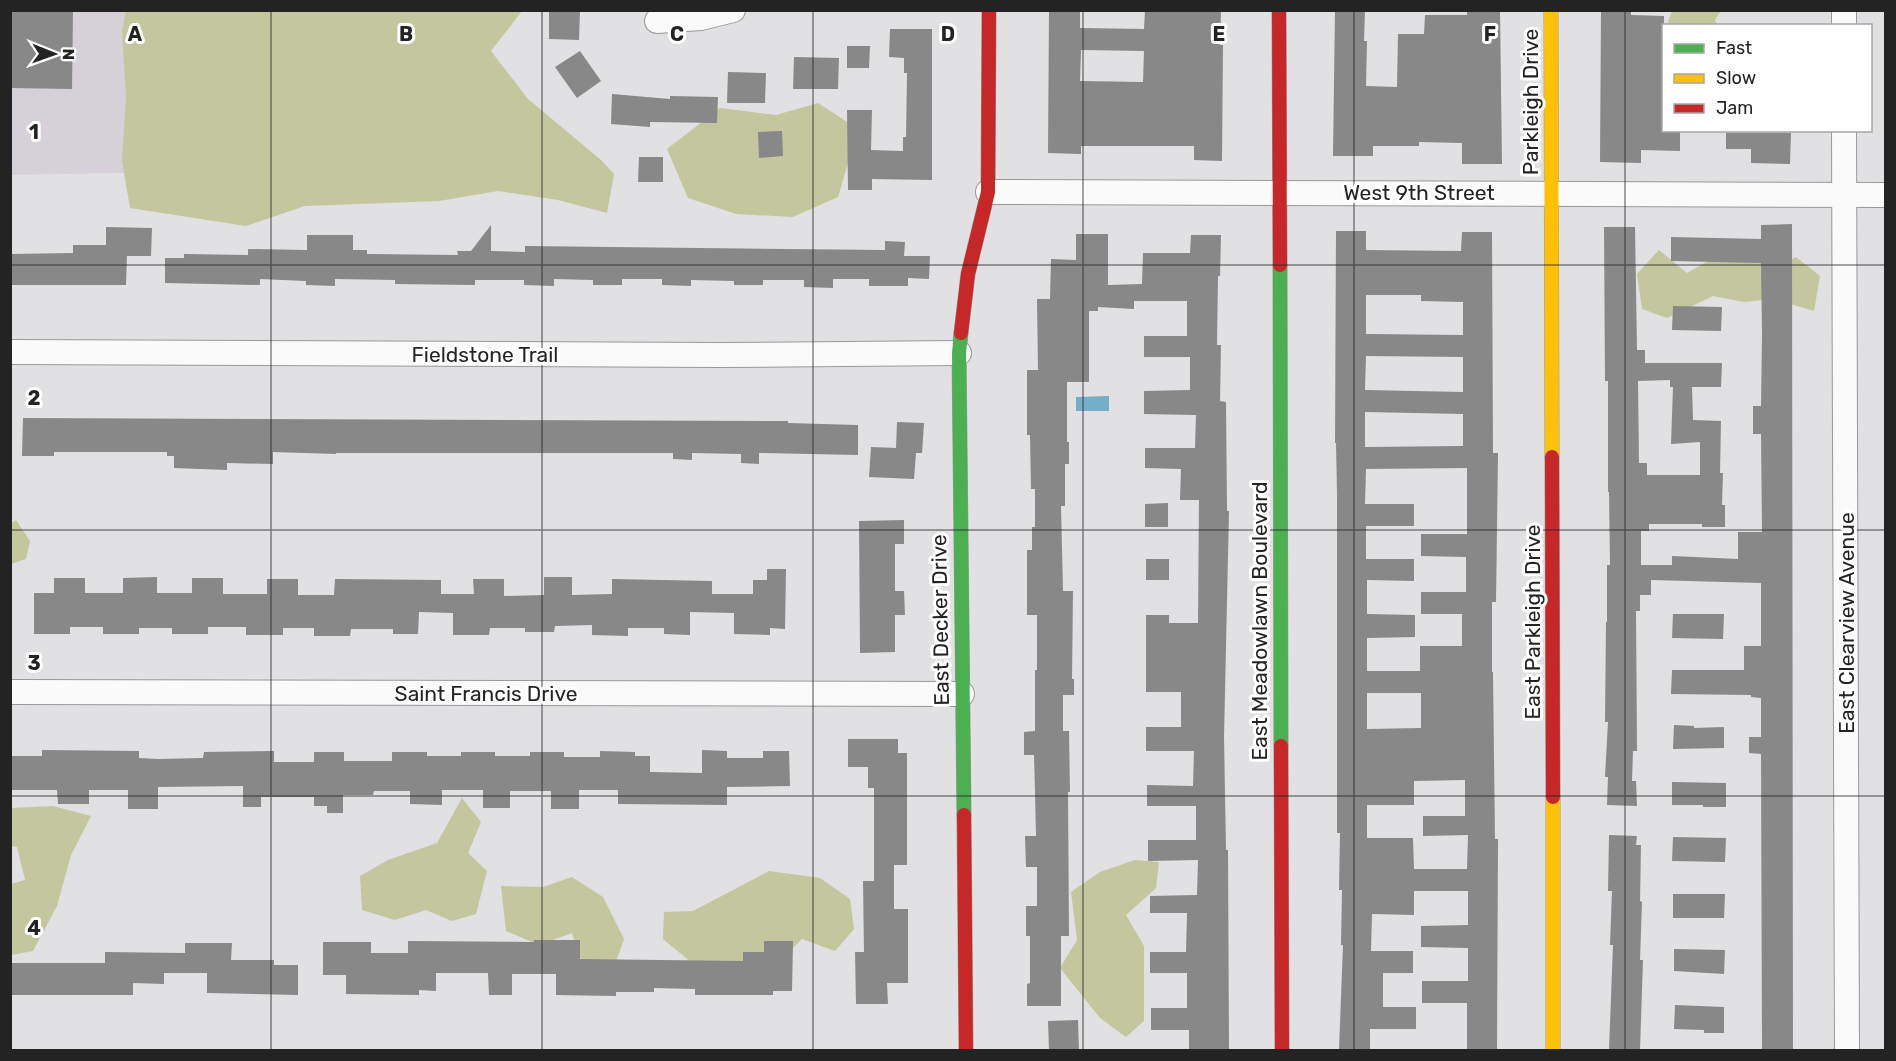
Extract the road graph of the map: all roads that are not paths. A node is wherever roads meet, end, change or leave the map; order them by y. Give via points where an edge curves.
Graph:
1 (733, 10) edge
2 (989, 10) edge
3 (1279, 10) edge
4 (1551, 10) edge
5 (657, 21) dead end
6 (1844, 132) edge
7 (988, 192) junction
8 (1278, 192) junction
9 (1552, 193) junction
10 (1845, 195) junction
11 (1886, 195) edge
12 (10, 352) edge
13 (959, 353) junction
14 (10, 692) edge
15 (962, 694) junction
16 (966, 1050) edge
17 (1282, 1050) edge
18 (1553, 1050) edge
19 (1847, 1050) edge

1 - 5 street via 701,18
2 - 7 street, East Decker Drive
3 - 8 street, East Meadowlawn Boulevard
4 - 9 street, Parkleigh Drive
6 - 10 street, East Clearview Avenue
7 - 8 street, West 9th Street
7 - 13 street, East Decker Drive via 968,274
8 - 9 street, West 9th Street
8 - 17 street, East Meadowlawn Boulevard
9 - 10 street, West 9th Street
9 - 18 street, East Parkleigh Drive
10 - 11 street, West 9th Street
10 - 19 street, East Clearview Avenue
12 - 13 street, Fieldstone Trail
13 - 15 street, East Decker Drive
14 - 15 street, Saint Francis Drive
15 - 16 street, East Decker Drive

